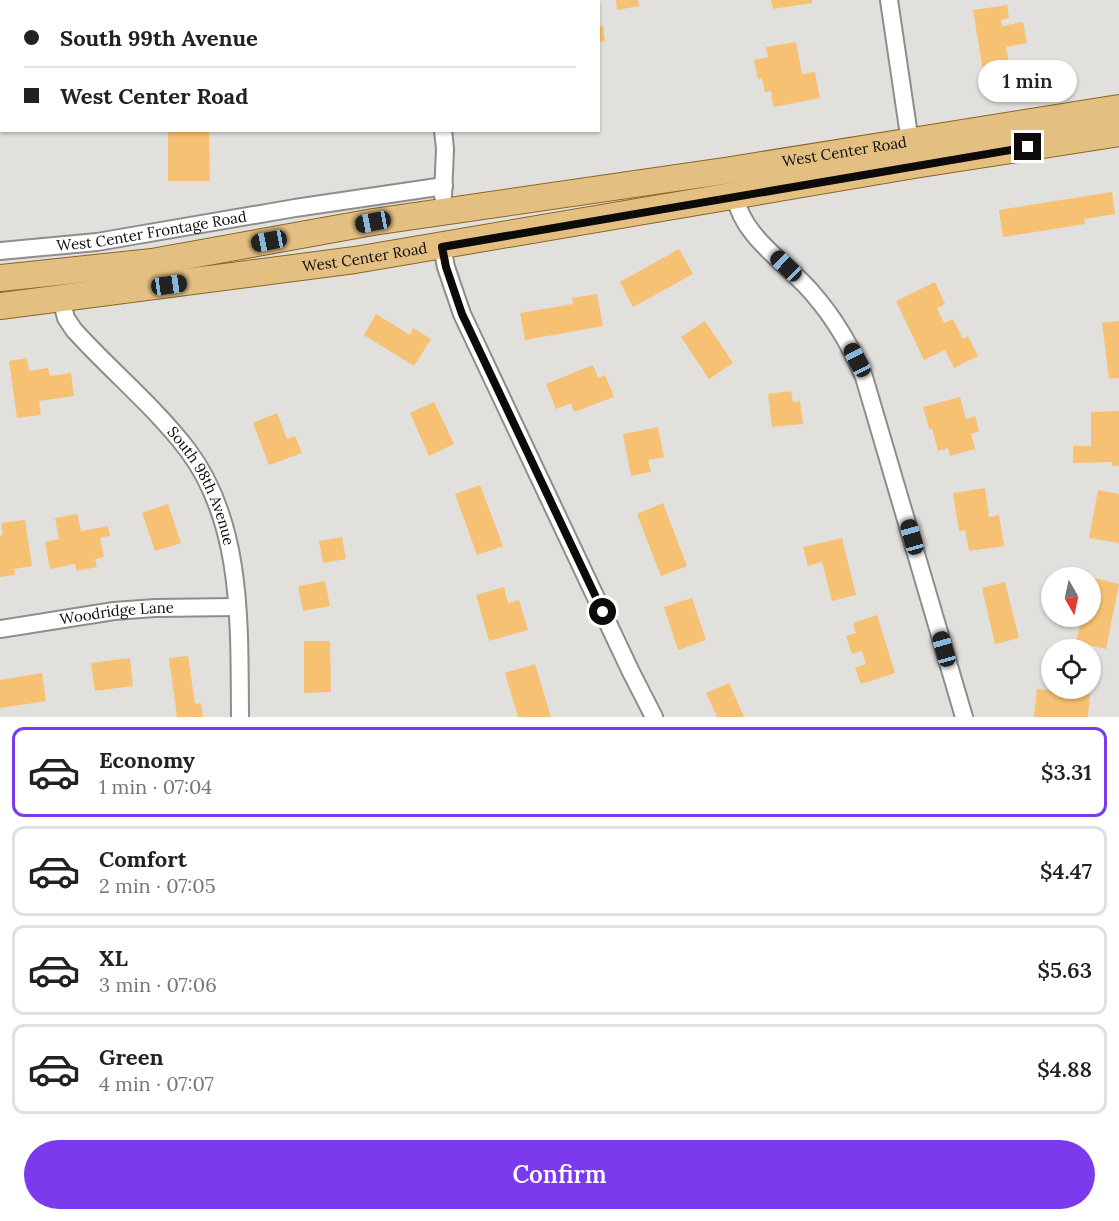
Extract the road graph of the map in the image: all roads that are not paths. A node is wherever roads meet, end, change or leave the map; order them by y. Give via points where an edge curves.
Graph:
1 (889, 0) edge
2 (1119, 108) edge
3 (443, 132) edge
4 (1119, 133) edge
5 (910, 142) junction
6 (444, 186) junction
7 (735, 196) junction
8 (442, 212) junction
9 (442, 247) junction
10 (0, 251) edge
11 (0, 278) edge
12 (61, 299) junction
13 (0, 306) edge
14 (236, 607) junction
15 (0, 629) edge
16 (240, 717) edge
17 (654, 717) edge
18 (964, 717) edge

1 - 5 street
2 - 5 main road, West Center Road
3 - 6 street
4 - 7 main road, West Center Road
5 - 8 main road, West Center Road
6 - 8 street
6 - 10 street, West Center Frontage Road via 97,242
7 - 9 main road, West Center Road
7 - 18 street via 752,233 803,282 842,332 864,377
8 - 9 main road
8 - 11 main road, West Center Road via 152,262
9 - 12 main road, West Center Road
9 - 17 street via 462,314
12 - 13 main road, West Center Road
12 - 14 street, South 98th Avenue via 74,330 163,421 203,473 228,536
14 - 15 street, Woodridge Lane via 114,611
14 - 16 street, South 98th Avenue

